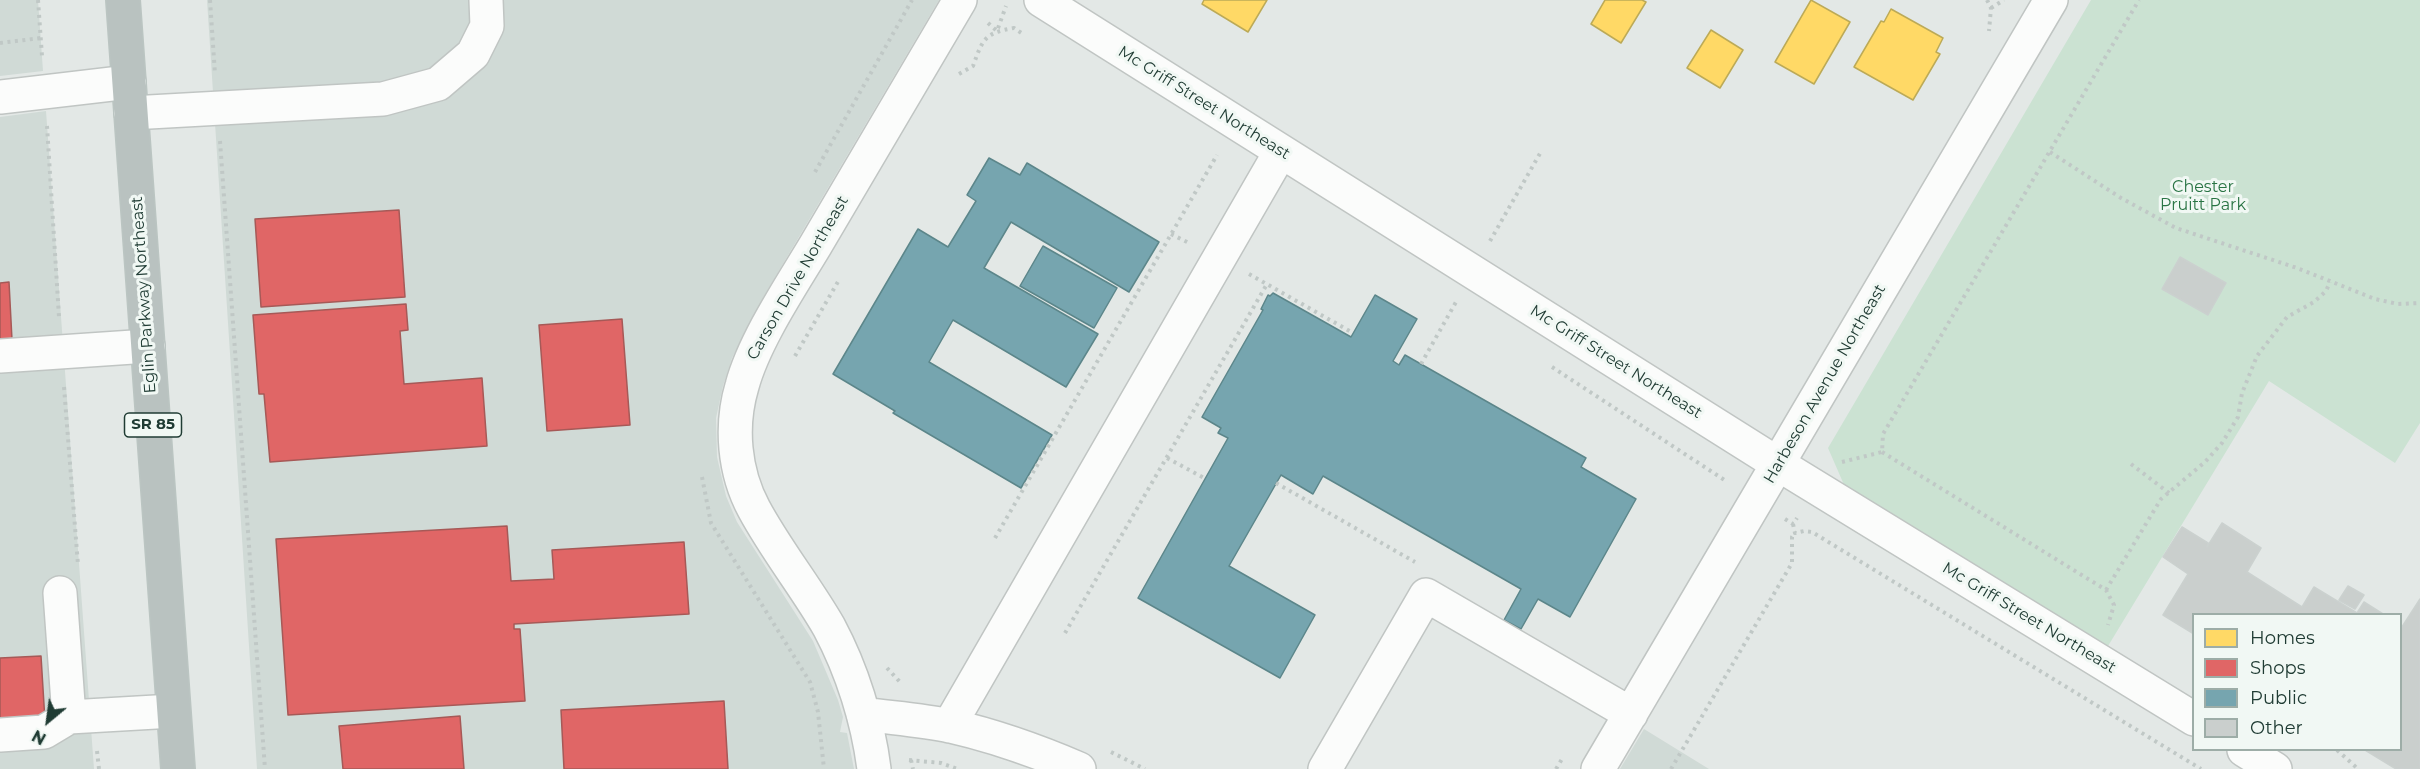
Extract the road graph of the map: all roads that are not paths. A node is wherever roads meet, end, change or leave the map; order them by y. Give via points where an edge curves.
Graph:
1 (123, 0) edge
2 (486, 0) edge
3 (960, 0) edge
4 (1041, 0) edge
5 (2051, 0) edge
6 (0, 96) edge
7 (130, 97) junction
8 (1281, 151) junction
9 (148, 346) junction
10 (0, 356) edge
11 (1778, 464) junction
12 (60, 593) dead end
13 (174, 711) junction
14 (863, 714) junction
15 (1631, 714) junction
16 (69, 717) junction
17 (2192, 718) edge
18 (949, 726) junction
19 (0, 735) edge
20 (2246, 751) edge
21 (178, 769) edge
22 (874, 769) edge
23 (1079, 769) edge
24 (1324, 769) edge
25 (1598, 769) edge
26 (2275, 769) edge

1 - 7 highway, Eglin Parkway Northeast / SR 85
2 - 7 street via 487,26 472,54 438,84 383,99 217,108
3 - 14 street, Carson Drive Northeast via 749,363 735,420 735,450 747,493 830,628
4 - 8 street, Mc Griff Street Northeast
5 - 11 street, Harbeson Avenue Northeast
6 - 7 street
7 - 9 highway, Eglin Parkway Northeast / SR 85
8 - 11 street, Mc Griff Street Northeast
8 - 18 street
9 - 10 street
9 - 13 highway, Eglin Parkway Northeast / SR 85
11 - 15 street, Harbeson Avenue Northeast
11 - 17 street, Mc Griff Street Northeast
12 - 16 street
13 - 16 street
13 - 21 highway, Eglin Parkway Northeast / SR 85
14 - 18 street
14 - 22 street, Carson Drive Northeast
15 - 24 street via 1426,595
15 - 25 street, Harbeson Avenue Northeast
16 - 19 street via 44,732
18 - 23 street via 1038,751
20 - 26 street

